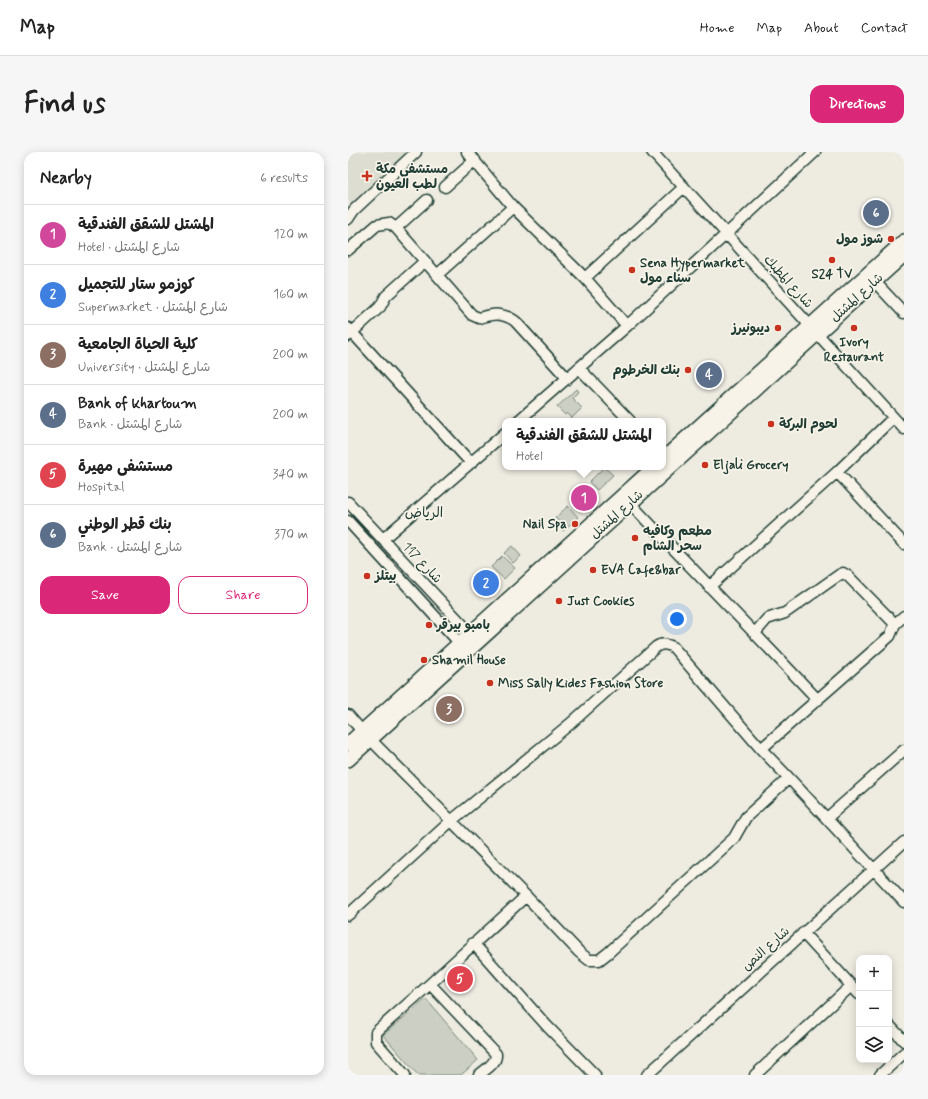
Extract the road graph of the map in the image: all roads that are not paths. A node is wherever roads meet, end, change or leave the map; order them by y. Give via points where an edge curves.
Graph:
1 (416, 152) edge
2 (468, 152) edge
3 (652, 152) edge
4 (815, 152) edge
5 (474, 160) junction
6 (445, 187) dead end
7 (684, 187) junction
8 (427, 200) dead end
9 (513, 207) junction
10 (348, 219) edge
11 (396, 228) junction
12 (727, 235) junction
13 (904, 241) edge
14 (348, 250) edge
15 (904, 255) edge
16 (425, 261) junction
17 (437, 275) junction
18 (585, 278) junction
19 (875, 282) junction
20 (904, 313) edge
21 (627, 326) junction
22 (814, 330) junction
23 (349, 332) edge
24 (579, 368) junction
25 (567, 378) junction
26 (521, 418) edge
27 (627, 418) edge
28 (894, 418) junction
29 (904, 429) edge
30 (502, 436) edge
31 (666, 455) edge
32 (471, 463) junction
33 (666, 469) edge
34 (651, 470) edge
35 (665, 470) edge
36 (837, 472) junction
37 (348, 502) edge
38 (630, 503) junction
39 (348, 521) edge
40 (383, 540) junction
41 (904, 544) edge
42 (709, 588) junction
43 (449, 610) junction
44 (904, 616) edge
45 (439, 620) junction
46 (895, 624) junction
47 (755, 633) junction
48 (474, 637) junction
49 (464, 647) junction
50 (818, 700) junction
51 (348, 715) edge
52 (366, 735) junction
53 (348, 744) edge
54 (761, 749) junction
55 (904, 750) edge
56 (348, 760) edge
57 (790, 778) junction
58 (827, 818) junction
59 (451, 821) junction
60 (904, 842) edge
61 (874, 869) junction
62 (526, 896) junction
63 (904, 902) edge
64 (348, 915) edge
65 (803, 933) junction
66 (473, 944) junction
67 (430, 984) junction
68 (851, 986) junction
69 (856, 991) edge
70 (891, 1027) edge
71 (904, 1041) edge
72 (904, 1053) edge
73 (405, 1075) edge
74 (479, 1075) edge
75 (596, 1075) edge
76 (647, 1075) edge
77 (755, 1075) edge
78 (880, 1075) edge

1 - 10 street via 354,210
2 - 5 street
3 - 7 street, شارع المطبك
4 - 12 street
5 - 6 street
5 - 9 street
7 - 12 street, شارع المطبك
7 - 18 street
8 - 11 street
9 - 17 street
9 - 18 street
11 - 14 street via 389,223 378,225
11 - 16 street
12 - 21 street
12 - 22 street, شارع المطبك
13 - 22 main road, شارع المشتل
15 - 19 main road, شارع المشتل
16 - 17 street
16 - 23 street via 386,296 380,307
17 - 25 street via 476,317 506,315 515,320
18 - 21 street
19 - 20 street
19 - 22 main road, شارع المشتل
21 - 24 street
22 - 28 street, شارع المطبك
22 - 31 main road, شارع المشتل
22 - 33 main road, شارع المشتل
23 - 32 street
24 - 25 street
24 - 27 street
25 - 26 street
28 - 29 street, شارع المطبك
28 - 36 street
30 - 32 street
32 - 40 street
34 - 48 main road, شارع المشتل
35 - 38 main road, شارع المشتل
36 - 41 street
36 - 42 street
37 - 40 street, شارع 117
38 - 42 street
38 - 48 main road, شارع المشتل
39 - 45 street, شارع 117
40 - 43 street, شارع 117
42 - 47 street
43 - 45 street
43 - 48 street, شارع 117
44 - 46 street
45 - 49 street, شارع 117
46 - 47 street via 844,573 785,613 767,619
46 - 50 street via 890,636
47 - 50 street
48 - 49 main road, شارع المشتل
49 - 52 main road, شارع المشتل
50 - 54 street
51 - 52 street
52 - 53 main road, شارع المشتل
52 - 56 main road, شارع المشتل
52 - 59 street
54 - 57 street
54 - 59 street via 673,647 661,644 570,724
55 - 58 street
57 - 58 street
57 - 62 street via 746,817 734,838 599,960 589,960 579,952
58 - 61 street
59 - 62 street
59 - 64 street
60 - 61 street, شارع النص
61 - 63 street
61 - 65 street, شارع النص
62 - 66 street
65 - 68 street
65 - 76 street, شارع النص
66 - 67 street
66 - 75 street via 547,1026
67 - 73 street via 376,1032 376,1042
67 - 74 street via 496,1054 494,1063
68 - 69 street
68 - 77 street
70 - 71 street
72 - 78 street

